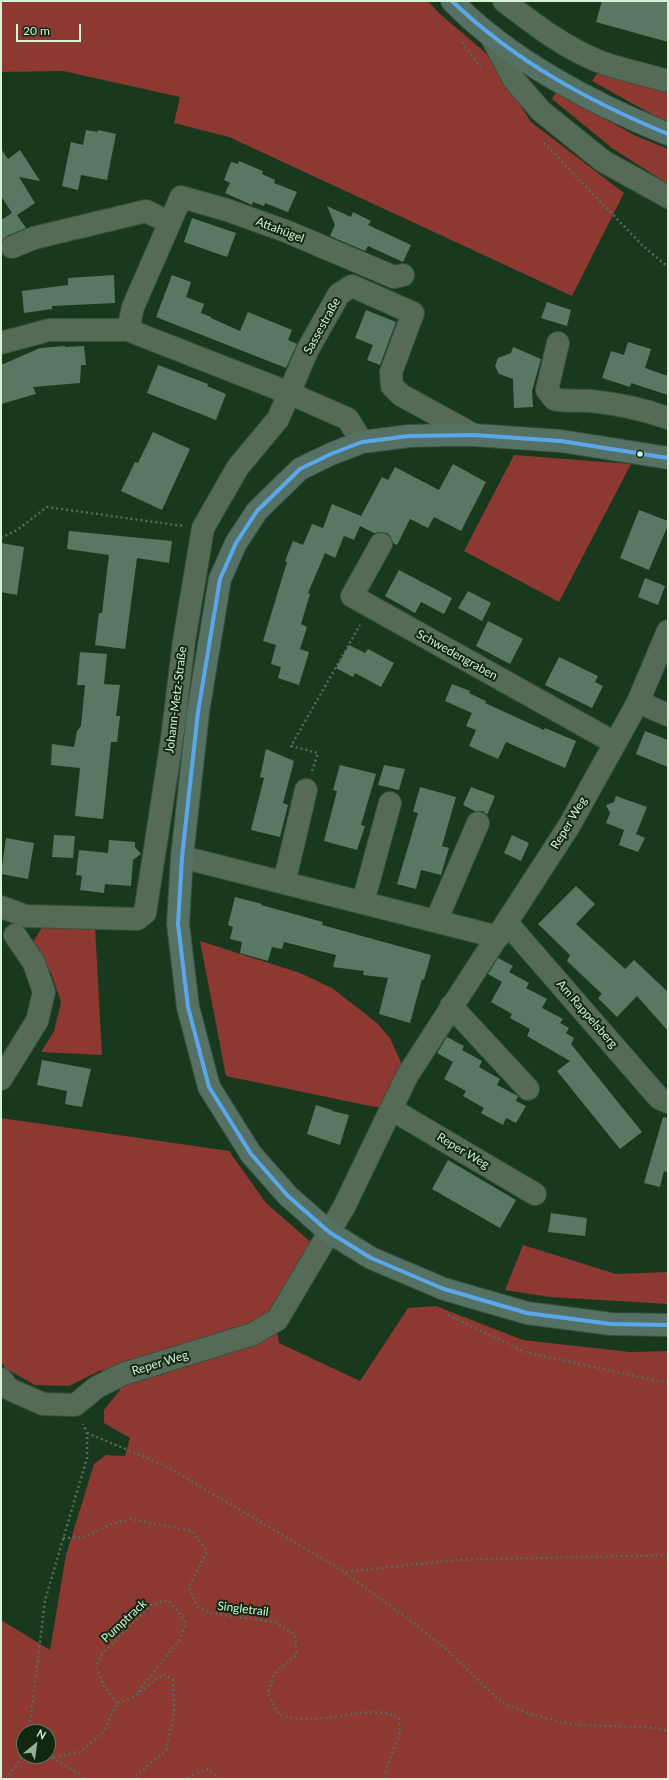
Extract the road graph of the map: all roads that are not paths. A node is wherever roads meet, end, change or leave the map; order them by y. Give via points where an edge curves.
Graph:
1 (452, 1) edge
2 (504, 1) edge
3 (490, 36) junction
4 (668, 81) edge
5 (668, 134) edge
6 (668, 197) edge
7 (170, 223) junction
8 (12, 247) dead end
9 (403, 275) dead end
10 (128, 330) junction
11 (1, 342) edge
12 (558, 343) dead end
13 (289, 393) junction
14 (668, 418) edge
15 (474, 435) junction
16 (362, 442) junction
17 (668, 458) edge
18 (381, 544) dead end
19 (668, 631) edge
20 (638, 702) junction
21 (668, 716) edge
22 (615, 743) junction
23 (306, 790) road end
24 (390, 803) dead end
25 (478, 823) dead end
26 (182, 857) junction
27 (284, 882) junction
28 (363, 902) junction
29 (1, 907) edge
30 (26, 916) junction
31 (436, 921) junction
32 (503, 930) junction
33 (8, 934) edge
34 (451, 1006) junction
35 (1, 1079) edge
36 (528, 1089) dead end
37 (668, 1102) edge
38 (391, 1109) junction
39 (535, 1194) dead end
40 (329, 1232) junction
41 (668, 1325) edge
42 (1, 1380) edge

1 - 3 main road
2 - 4 street via 565,44 602,62
3 - 5 main road via 553,79
3 - 6 street via 514,80 541,111 603,161
7 - 8 street via 146,211 34,238
7 - 9 street, Attahügel via 181,197 288,232 394,278
7 - 10 street, Attahügel via 133,307
10 - 11 street via 49,330
10 - 13 street
12 - 14 street via 547,390 554,400 625,405
13 - 15 street, Sassestraße via 308,349 339,294 352,286 413,314 391,372 392,386 401,395
13 - 16 street via 348,419
13 - 30 street, Johann-Metz-Straße via 278,419 238,467 203,528 145,912 137,918
15 - 16 main road via 409,436
15 - 17 main road via 561,441
16 - 26 main road via 300,469 257,511 236,543 220,579 198,712
18 - 22 street, Schwedengraben via 352,596
19 - 20 street, Reper Weg
20 - 21 street
20 - 22 street, Reper Weg
22 - 32 street, Reper Weg via 569,826
23 - 27 street
24 - 28 street
25 - 31 street
26 - 27 street
26 - 40 main road via 178,924 188,1007 209,1088 251,1154 288,1196
27 - 28 street
28 - 31 street
29 - 30 street, Johann-Metz-Straße
30 - 33 street
31 - 32 street
32 - 34 street, Reper Weg
32 - 37 street, Am Rappelsberg via 659,1098
33 - 35 street via 34,963 44,992 37,1021
34 - 36 street
34 - 38 street, Reper Weg via 407,1076
38 - 39 street, Reper Weg
38 - 40 street, Reper Weg via 344,1207
40 - 41 main road via 371,1258 444,1289 527,1313 610,1324
40 - 42 street, Reper Weg via 277,1320 253,1334 123,1374 97,1387 75,1405 43,1404 9,1389

